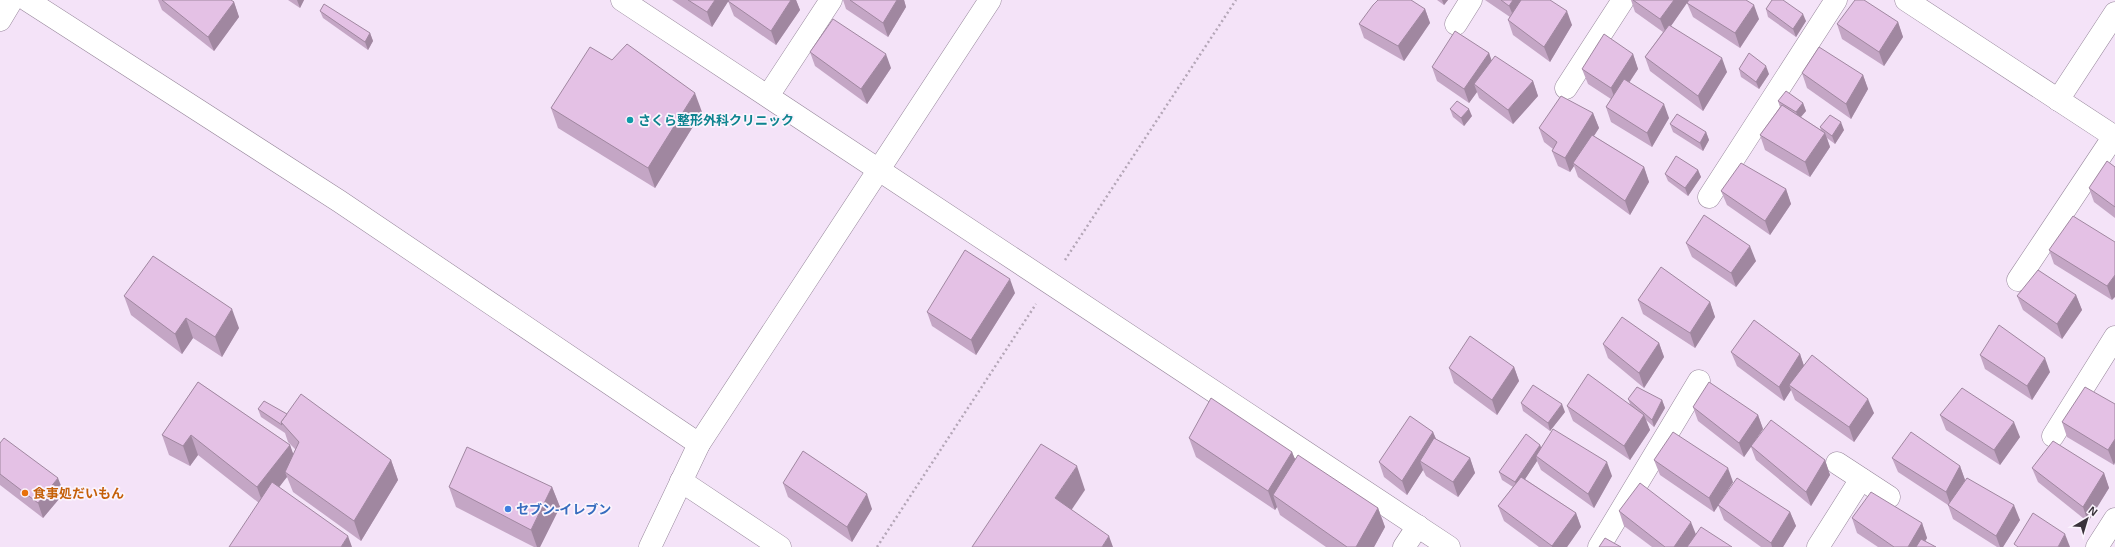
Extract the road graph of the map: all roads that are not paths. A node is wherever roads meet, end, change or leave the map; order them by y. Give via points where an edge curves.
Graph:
1 (12, 0) edge
2 (27, 0) edge
3 (831, 0) edge
4 (990, 0) edge
5 (1471, 0) edge
6 (1623, 0) edge
7 (1836, 0) edge
8 (1906, 0) edge
9 (630, 2) edge
10 (2115, 13) edge
11 (0, 20) edge
12 (1456, 24) dead end
13 (1566, 88) dead end
14 (768, 96) junction
15 (2058, 100) junction
16 (2114, 136) edge
17 (878, 169) junction
18 (1709, 198) dead end
19 (2018, 280) dead end
20 (2115, 337) edge
21 (1699, 381) dead end
22 (2053, 436) dead end
23 (699, 444) junction
24 (1837, 463) dead end
25 (1861, 478) junction
26 (681, 481) junction
27 (1889, 497) dead end
28 (2115, 519) edge
29 (1418, 526) junction
30 (650, 547) edge
31 (780, 547) edge
32 (1404, 547) edge
33 (1449, 547) edge
34 (1599, 547) edge
35 (1818, 547) edge
36 (2097, 547) edge

1 - 11 street
2 - 23 street via 339,201
3 - 14 street
4 - 17 street
5 - 12 street
6 - 13 street
7 - 18 street
8 - 15 street
9 - 14 street
10 - 15 street
14 - 17 street
15 - 16 street
16 - 19 street
17 - 23 street
17 - 29 street
20 - 22 street
21 - 34 street
23 - 26 street
24 - 25 street
25 - 27 street
25 - 35 street
26 - 30 street
26 - 31 street
28 - 36 street
29 - 32 street
29 - 33 street

